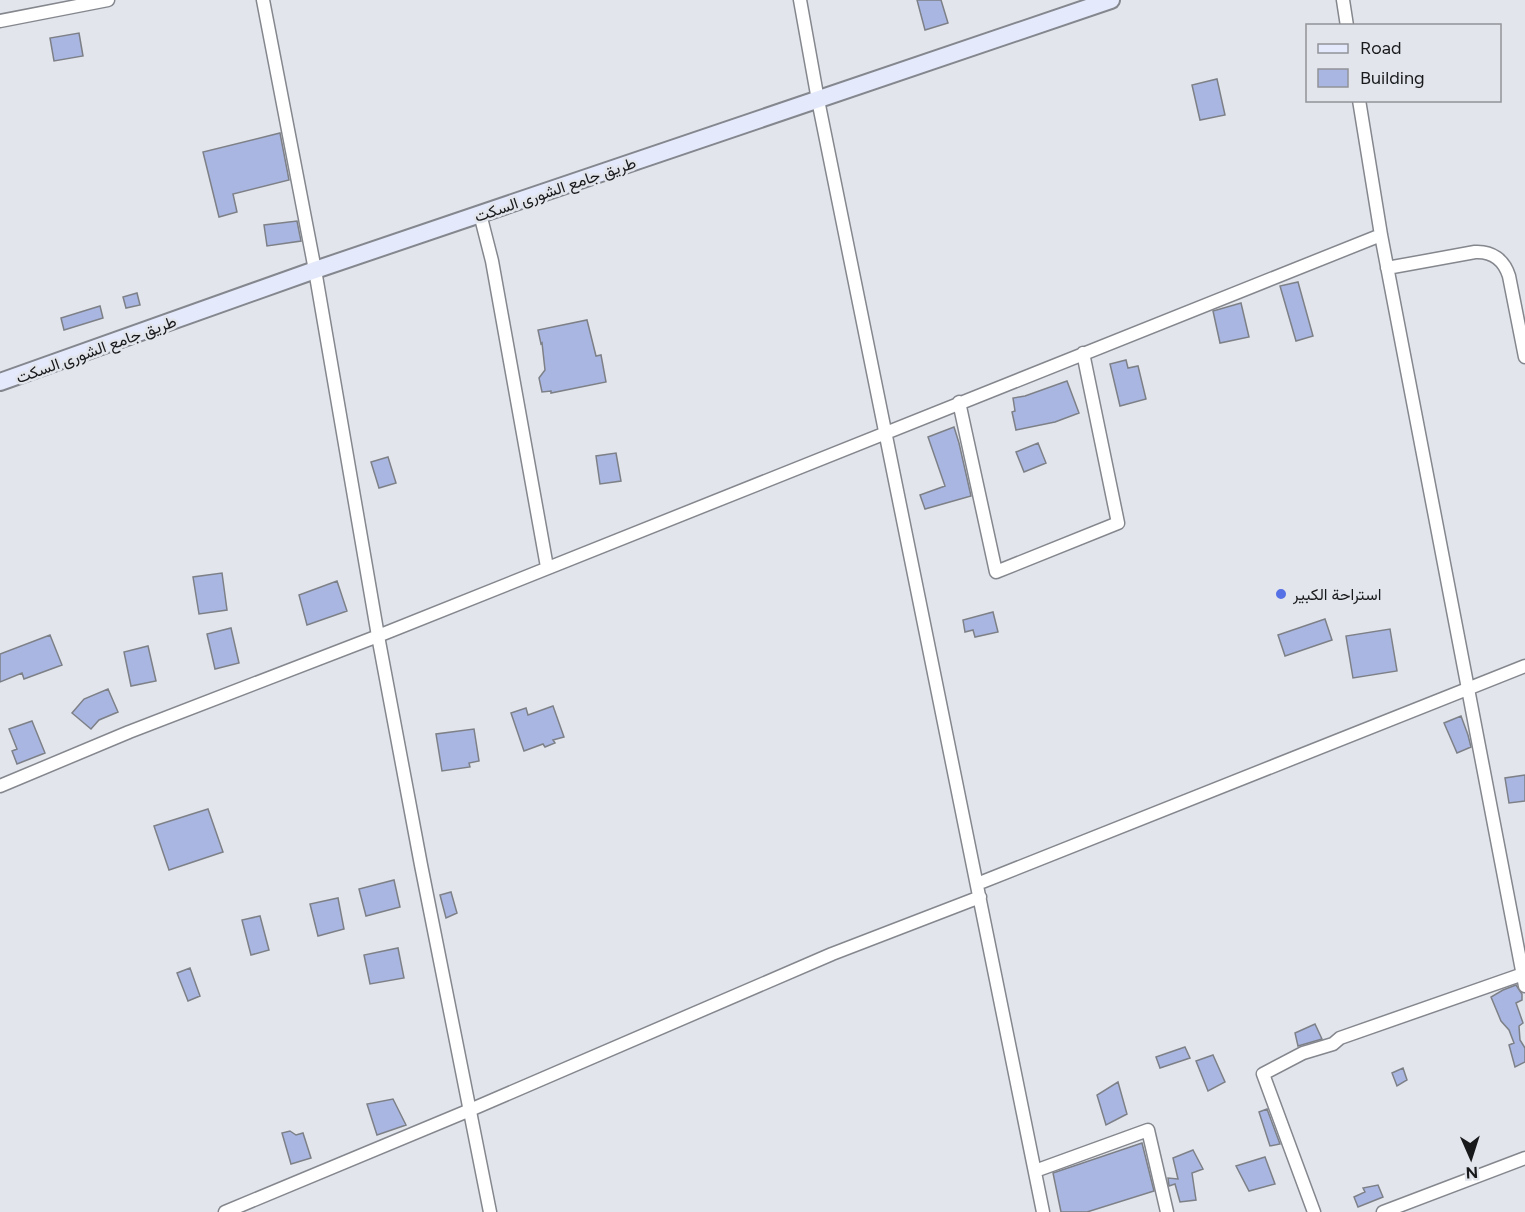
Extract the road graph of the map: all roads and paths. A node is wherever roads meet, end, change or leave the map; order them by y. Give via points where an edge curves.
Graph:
1 (108, 0) edge
2 (263, 0) edge
3 (800, 0) edge
4 (1111, 0) edge
5 (1342, 0) edge
6 (0, 21) edge
7 (1347, 24) edge
8 (818, 100) junction
9 (1359, 102) edge
10 (480, 214) junction
11 (1381, 235) junction
12 (1387, 268) junction
13 (315, 270) junction
14 (1083, 353) junction
15 (1525, 357) edge
16 (0, 382) edge
17 (959, 402) junction
18 (885, 431) junction
19 (547, 567) junction
20 (378, 636) junction
21 (1525, 666) edge
22 (1468, 689) junction
23 (0, 786) edge
24 (977, 884) junction
25 (980, 897) junction
26 (1524, 980) edge
27 (470, 1110) junction
28 (1525, 1158) edge
29 (1035, 1171) junction
30 (225, 1212) edge
31 (490, 1212) edge
32 (1043, 1212) edge
33 (1167, 1212) edge
34 (1314, 1212) edge
35 (1383, 1212) edge

1 - 6 street
2 - 13 street
3 - 8 street
4 - 8 main road, طريق جامع الشورى السكت
5 - 7 street
8 - 10 main road, طريق جامع الشورى السكت
8 - 18 street
9 - 11 street
10 - 13 main road, طريق جامع الشورى السكت
10 - 19 street via 492,261
11 - 12 street
11 - 14 street
12 - 15 street via 1475,252 1497,257 1509,276
12 - 22 street
13 - 16 main road, طريق جامع الشورى السكت
13 - 20 street
14 - 17 street
14 - 17 street via 1118,523 996,572
17 - 18 street
18 - 19 street
18 - 24 street
19 - 20 street
20 - 23 street
20 - 27 street
21 - 22 street
22 - 24 street
22 - 26 street
24 - 25 street
25 - 27 street via 832,954
25 - 29 street
26 - 34 street via 1340,1038 1263,1074
27 - 30 street
27 - 31 street
28 - 35 street
29 - 32 street
29 - 33 street via 1148,1130

